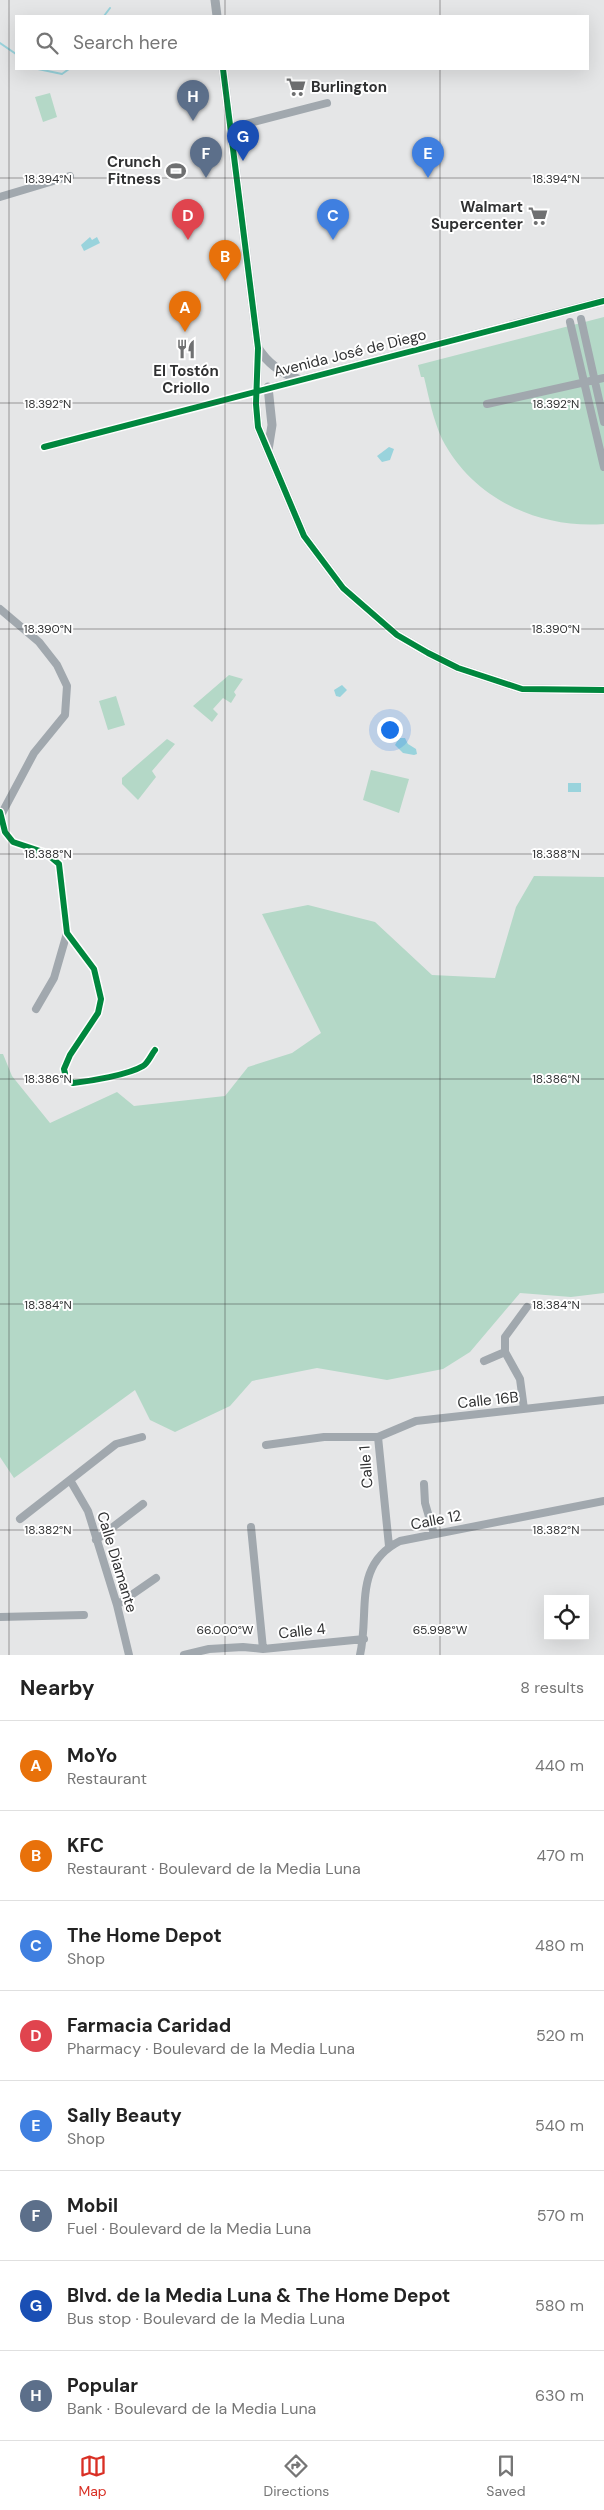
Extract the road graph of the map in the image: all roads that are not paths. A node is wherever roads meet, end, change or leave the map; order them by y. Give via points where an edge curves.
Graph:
1 (216, 0) edge
2 (217, 15) edge
3 (223, 70) edge
4 (327, 103) dead end
5 (230, 128) junction
6 (70, 176) dead end
7 (0, 196) edge
8 (604, 301) edge
9 (582, 319) dead end
10 (570, 322) dead end
11 (258, 348) junction
12 (604, 378) edge
13 (299, 379) junction
14 (595, 381) junction
15 (584, 383) junction
16 (268, 387) junction
17 (258, 391) junction
18 (487, 404) dead end
19 (604, 422) edge
20 (44, 447) dead end
21 (267, 452) junction
22 (604, 468) edge
23 (0, 609) edge
24 (604, 690) edge
25 (1, 814) edge
26 (67, 933) junction
27 (36, 1009) dead end
28 (155, 1050) dead end
29 (528, 1307) dead end
30 (505, 1352) junction
31 (484, 1361) dead end
32 (604, 1400) edge
33 (524, 1409) junction
34 (142, 1436) dead end
35 (378, 1437) junction
36 (266, 1446) dead end
37 (70, 1480) junction
38 (424, 1484) dead end
39 (604, 1502) edge
40 (144, 1504) dead end
41 (20, 1519) dead end
42 (250, 1527) dead end
43 (434, 1534) junction
44 (96, 1540) junction
45 (389, 1546) junction
46 (156, 1578) dead end
47 (117, 1605) junction
48 (84, 1615) dead end
49 (0, 1617) edge
50 (364, 1639) junction
51 (263, 1649) junction
52 (129, 1655) edge
53 (184, 1655) edge
54 (360, 1655) edge

1 - 2 street
3 - 5 street
4 - 5 street
5 - 11 street
6 - 7 street
8 - 13 street, Avenida José de Diego
9 - 14 street
10 - 15 street
11 - 13 street via 277,369
11 - 17 street
12 - 14 street
13 - 16 street, Avenida José de Diego
14 - 15 street
14 - 19 street
15 - 18 street
15 - 22 street
16 - 17 street, Avenida José de Diego
16 - 21 street via 272,425
17 - 20 street, Avenida José de Diego
17 - 21 street via 258,427
21 - 24 street via 304,536 325,566 343,588 397,635 458,668 522,688
23 - 25 street via 39,642 57,665 67,686 65,715 34,753
25 - 26 street via 13,842 46,853 59,864
26 - 27 street via 54,978
26 - 28 street via 94,969 101,999 98,1013 64,1069 66,1078 79,1083 126,1072 144,1066
29 - 30 street via 505,1337
30 - 31 street
30 - 33 street via 520,1379
32 - 33 street, Calle 16B
33 - 35 street, Calle 16B via 416,1422
34 - 37 street via 114,1446
35 - 36 street, Calle 1 via 324,1437
35 - 45 street, Calle 1
37 - 41 street
37 - 44 street, Calle Diamante via 88,1512
38 - 43 street
39 - 43 street, Calle 12
40 - 44 street
42 - 51 street
43 - 45 street, Calle 12
44 - 47 street, Calle Diamante
45 - 50 street via 367,1577
46 - 47 street
47 - 52 street, Calle Diamante
48 - 49 street
50 - 51 street, Calle 4
50 - 54 street
51 - 53 street, Calle 4 via 210,1648

